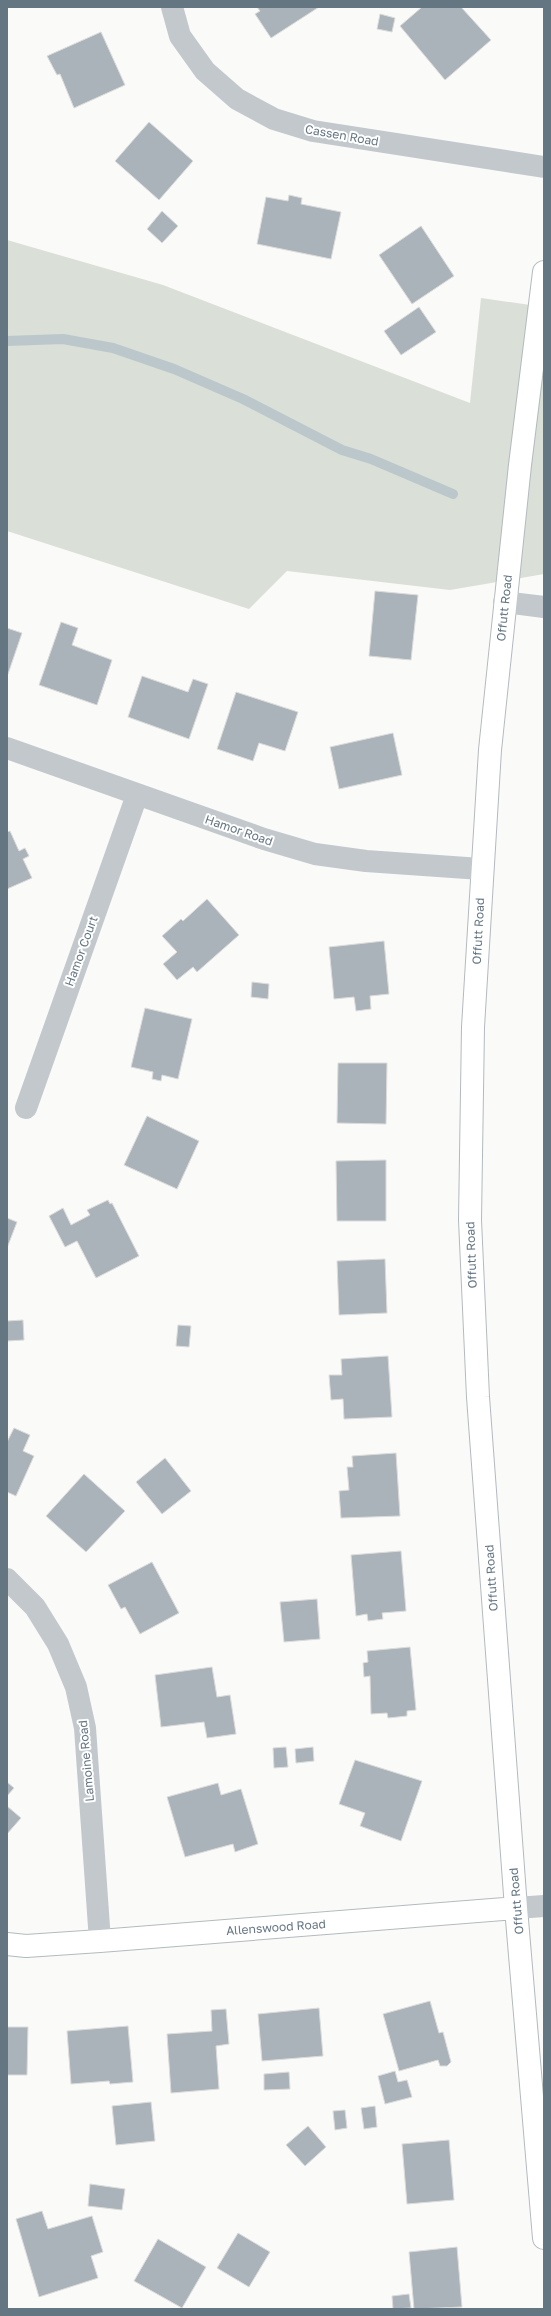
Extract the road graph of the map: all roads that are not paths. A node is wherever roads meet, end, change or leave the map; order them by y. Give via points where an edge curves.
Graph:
1 (172, 7) edge
2 (544, 167) edge
3 (544, 272) edge
4 (504, 602) junction
5 (544, 607) edge
6 (7, 748) edge
7 (137, 795) junction
8 (481, 869) junction
9 (26, 1108) dead end
10 (7, 1579) edge
11 (544, 1906) edge
12 (516, 1908) junction
13 (100, 1941) junction
14 (7, 1944) edge
15 (544, 2238) edge

1 - 2 street, Cassen Road via 180,36 205,71 237,99 274,119 313,131
3 - 4 street, Offutt Road
4 - 5 street
4 - 8 street, Offutt Road
6 - 7 street, Hamor Road
7 - 8 street, Hamor Road via 315,854 366,861
7 - 9 street, Hamor Court
8 - 12 street, Offutt Road via 470,1129 472,1297
10 - 13 street, Lamoine Road via 34,1607 58,1644 76,1687 85,1728
11 - 12 street, Allenswood Road
12 - 13 street, Allenswood Road
12 - 15 street, Offutt Road
13 - 14 street, Allenswood Road via 26,1946

